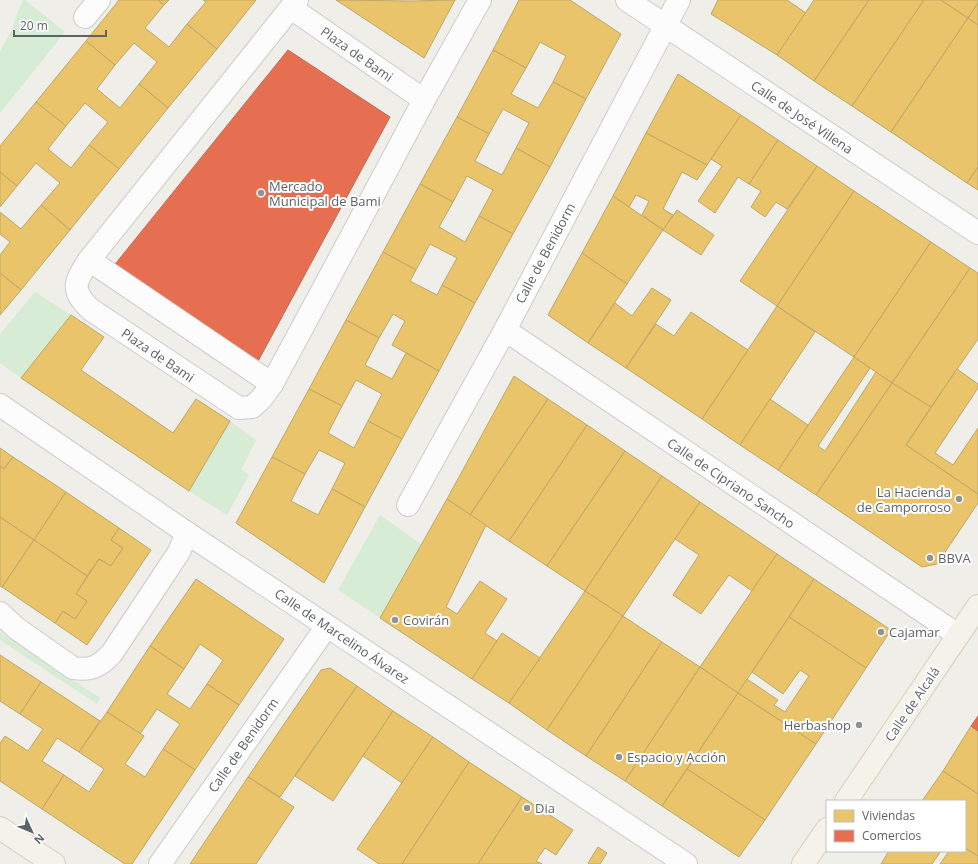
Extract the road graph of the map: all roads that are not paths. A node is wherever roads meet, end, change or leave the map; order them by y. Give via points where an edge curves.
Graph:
1 (99, 0) edge
2 (480, 0) edge
3 (627, 0) edge
4 (679, 0) edge
5 (294, 4) edge
6 (85, 17) dead end
7 (665, 26) junction
8 (424, 100) junction
9 (978, 233) edge
10 (89, 260) junction
11 (504, 330) junction
12 (272, 384) junction
13 (0, 405) edge
14 (408, 505) dead end
15 (187, 533) junction
16 (978, 606) edge
17 (0, 613) edge
18 (327, 626) junction
19 (958, 635) junction
20 (847, 800) edge
21 (0, 828) edge
22 (826, 830) edge
23 (54, 864) edge
24 (160, 864) edge
25 (686, 864) edge
26 (803, 864) edge

1 - 6 street
2 - 8 street, Plaza de Bami
3 - 7 street, Calle de José Villena
4 - 7 street, Calle de Benidorm
5 - 8 street, Plaza de Bami
5 - 10 street, Plaza de Bami
7 - 9 street, Calle de José Villena
7 - 11 street, Calle de Benidorm
8 - 12 street, Plaza de Bami
10 - 12 street
10 - 12 street, Plaza de Bami via 79,275 76,288 80,299 90,309 238,408 252,407
11 - 14 street, Calle de Benidorm
11 - 19 street, Calle de Cipriano Sancho
13 - 15 street, Calle de Marcelino Álvarez
15 - 17 street via 179,552 112,653 93,668 73,668 16,628
15 - 18 street, Calle de Marcelino Álvarez
16 - 19 main road, Calle de Alcalá
18 - 24 street, Calle de Benidorm
18 - 25 street, Calle de Marcelino Álvarez
19 - 20 main road, Calle de Alcalá
21 - 23 main road
22 - 26 main road

